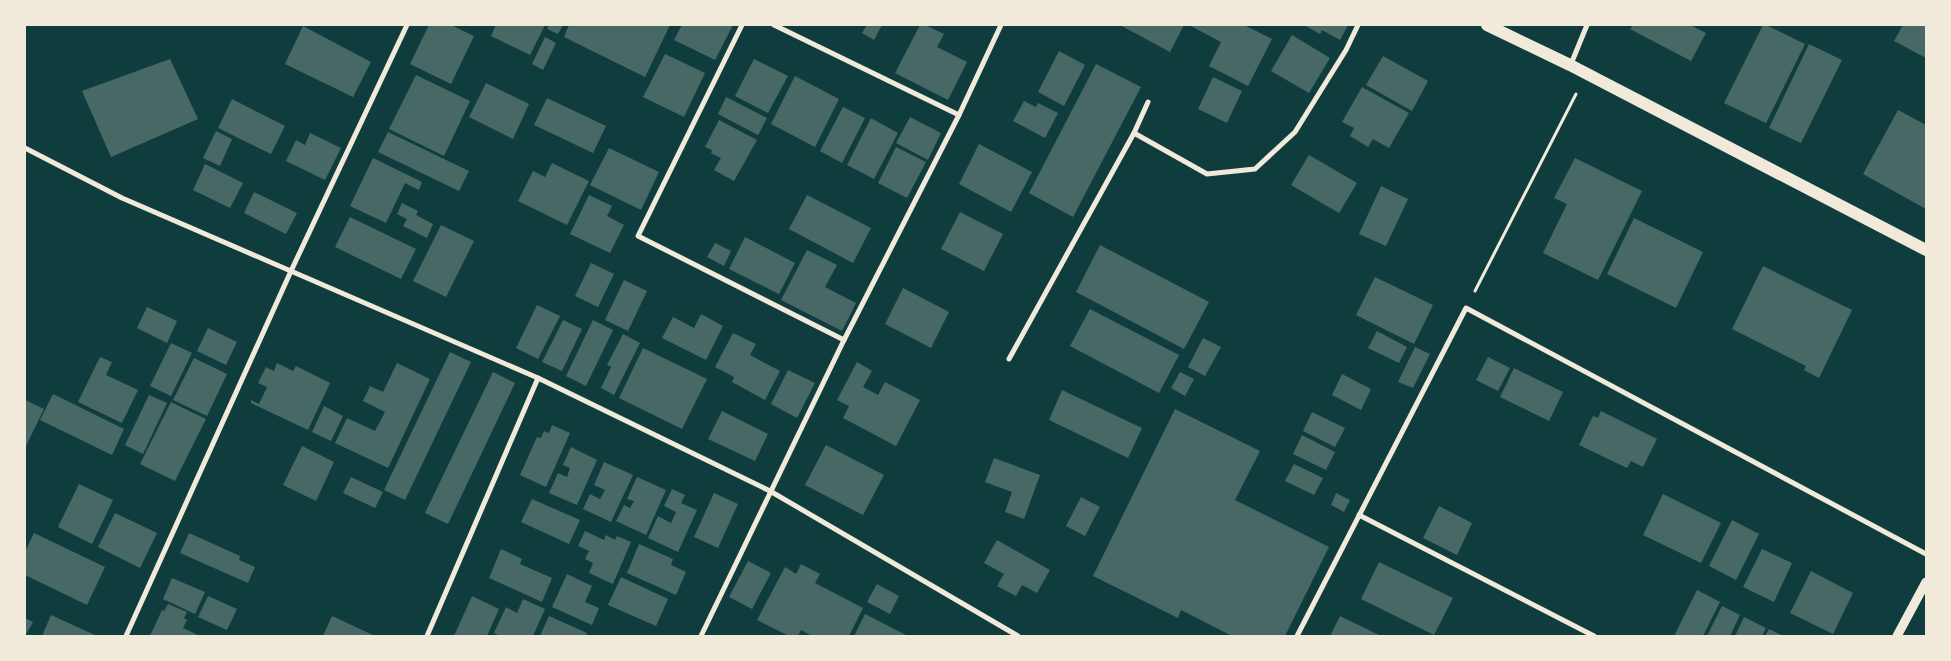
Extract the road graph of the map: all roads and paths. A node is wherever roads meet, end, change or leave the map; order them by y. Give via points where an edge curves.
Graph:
1 (407, 25) edge
2 (742, 25) edge
3 (774, 25) edge
4 (1001, 25) edge
5 (1358, 25) edge
6 (1487, 25) edge
7 (1587, 25) edge
8 (1570, 65) junction
9 (1587, 74) junction
10 (1148, 102) dead end
11 (959, 115) junction
12 (1134, 133) junction
13 (25, 148) edge
14 (1926, 250) edge
15 (291, 271) junction
16 (1466, 308) junction
17 (844, 340) junction
18 (1009, 359) dead end
19 (538, 378) junction
20 (770, 491) junction
21 (1359, 514) junction
22 (1926, 554) edge
23 (1926, 582) edge
24 (126, 636) edge
25 (427, 636) edge
26 (701, 636) edge
27 (1018, 636) edge
28 (1297, 636) edge
29 (1594, 636) edge
30 (1897, 636) edge

1 - 15 street
2 - 17 street via 638,236
3 - 11 street
4 - 11 street
5 - 12 street via 1295,132 1255,169 1207,174
6 - 8 main road
7 - 8 street
8 - 9 main road
9 - 14 main road
9 - 16 path
10 - 12 street
11 - 17 street
12 - 18 street
13 - 15 street via 122,198
15 - 19 street
15 - 24 street
16 - 21 street
16 - 22 street
17 - 20 street
19 - 20 street
19 - 25 street
20 - 26 street
20 - 27 street
21 - 28 street
21 - 29 street
23 - 30 street

